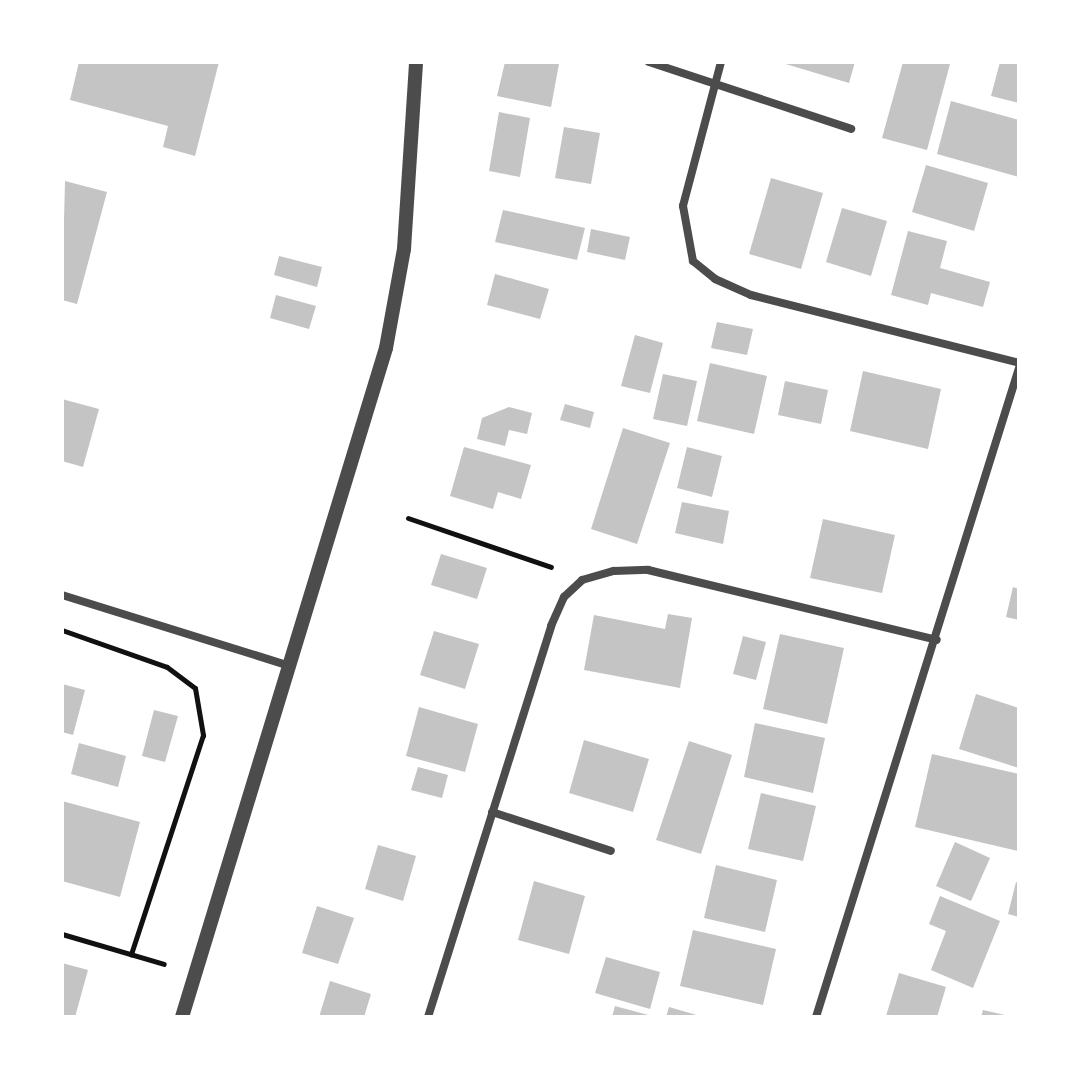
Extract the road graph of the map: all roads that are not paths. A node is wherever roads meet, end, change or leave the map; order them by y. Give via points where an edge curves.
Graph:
1 (416, 62) edge
2 (649, 62) edge
3 (721, 62) edge
4 (714, 83) junction
5 (851, 129) dead end
6 (1019, 365) edge
7 (62, 595) edge
8 (937, 640) junction
9 (290, 666) junction
10 (492, 812) junction
11 (611, 851) dead end
12 (182, 1017) edge
13 (428, 1017) edge
14 (816, 1017) edge

1 - 9 street via 395,311
2 - 4 street
3 - 4 street
4 - 5 street
4 - 6 street via 683,206 693,261 715,279 751,295
6 - 8 street
7 - 9 street
8 - 10 street via 648,570 614,571 582,580 564,597 551,626
8 - 14 street
9 - 12 street
10 - 11 street
10 - 13 street

